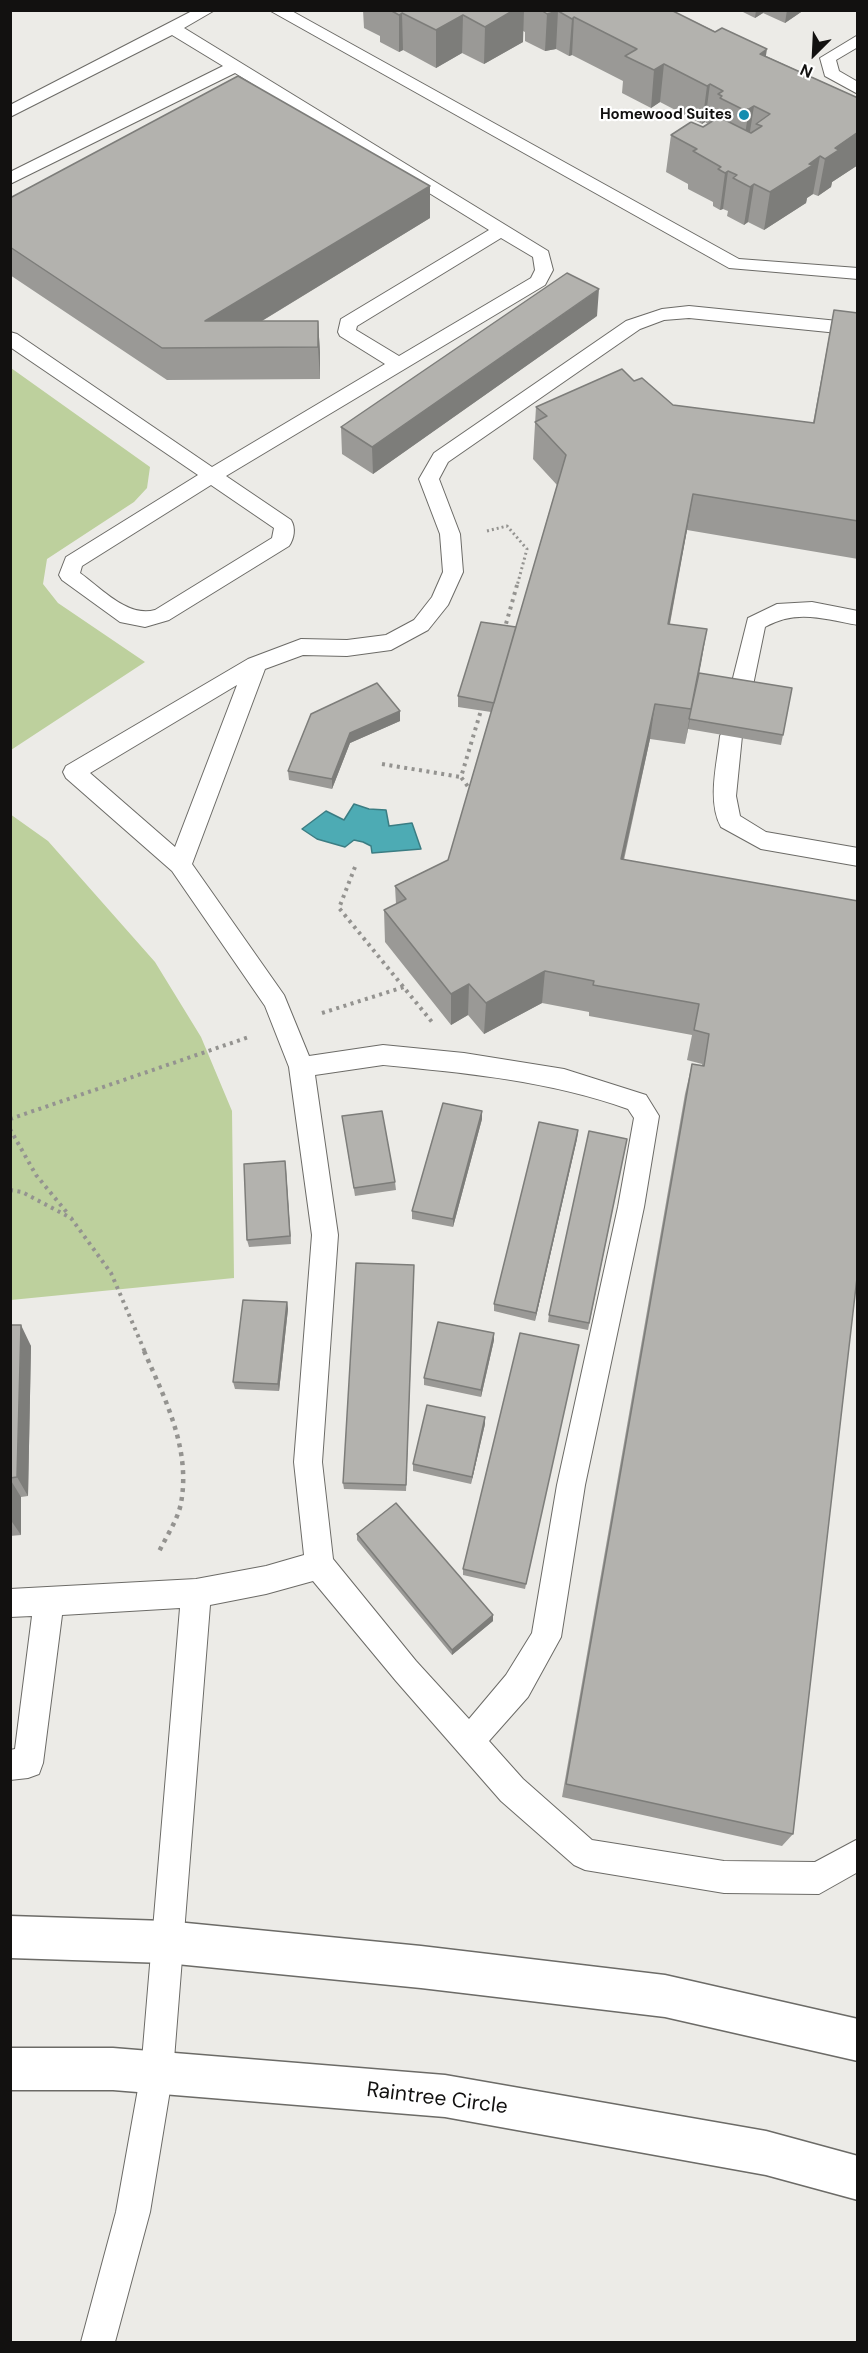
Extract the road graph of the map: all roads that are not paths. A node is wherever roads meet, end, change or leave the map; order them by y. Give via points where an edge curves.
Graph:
1 (207, 10) edge
2 (287, 12) edge
3 (172, 28) junction
4 (858, 40) edge
5 (235, 67) junction
6 (858, 89) edge
7 (10, 111) edge
8 (10, 179) edge
9 (501, 230) junction
10 (858, 274) edge
11 (858, 329) edge
12 (10, 338) edge
13 (399, 365) junction
14 (211, 476) junction
15 (858, 618) edge
16 (256, 664) junction
17 (741, 690) edge
18 (731, 736) edge
19 (858, 857) edge
20 (180, 865) junction
21 (301, 1067) junction
22 (320, 1566) junction
23 (196, 1593) junction
24 (49, 1601) junction
25 (10, 1603) edge
26 (468, 1741) junction
27 (10, 1765) edge
28 (858, 1854) edge
29 (10, 1937) edge
30 (165, 1942) junction
31 (858, 2040) edge
32 (10, 2069) edge
33 (157, 2072) junction
34 (858, 2178) edge
35 (98, 2343) edge

1 - 3 lane
2 - 10 lane via 735,264
3 - 5 lane
3 - 7 lane
4 - 6 lane via 828,58 831,73
5 - 8 lane
5 - 9 lane
9 - 13 lane via 542,255 544,270 539,281
9 - 13 lane via 348,323 347,333
11 - 16 lane via 689,312 662,315 633,325 441,458 429,479 450,534 453,572 441,600 421,625 392,642 347,648 301,647
12 - 14 lane
13 - 14 lane
14 - 14 lane via 73,562 69,575 127,617 145,620 162,615 282,541 284,525
15 - 17 lane via 813,609 777,611 755,622
16 - 20 lane
16 - 20 lane via 74,772
18 - 19 lane via 725,796 729,821 761,840
20 - 21 lane via 269,992
21 - 22 lane via 325,1235 308,1462
21 - 26 lane via 382,1055 464,1063 564,1079 637,1102 646,1116 632,1207 571,1485 546,1637 517,1686
22 - 23 lane
22 - 26 lane
23 - 24 lane
23 - 30 lane
24 - 25 lane
24 - 27 lane via 28,1763
26 - 28 lane via 512,1790 585,1854 724,1877 819,1878
29 - 30 street
30 - 31 street via 665,1996
30 - 33 lane
32 - 33 street, Raintree Circle
33 - 34 street, Raintree Circle via 445,2096 766,2153
33 - 35 lane via 133,2212

